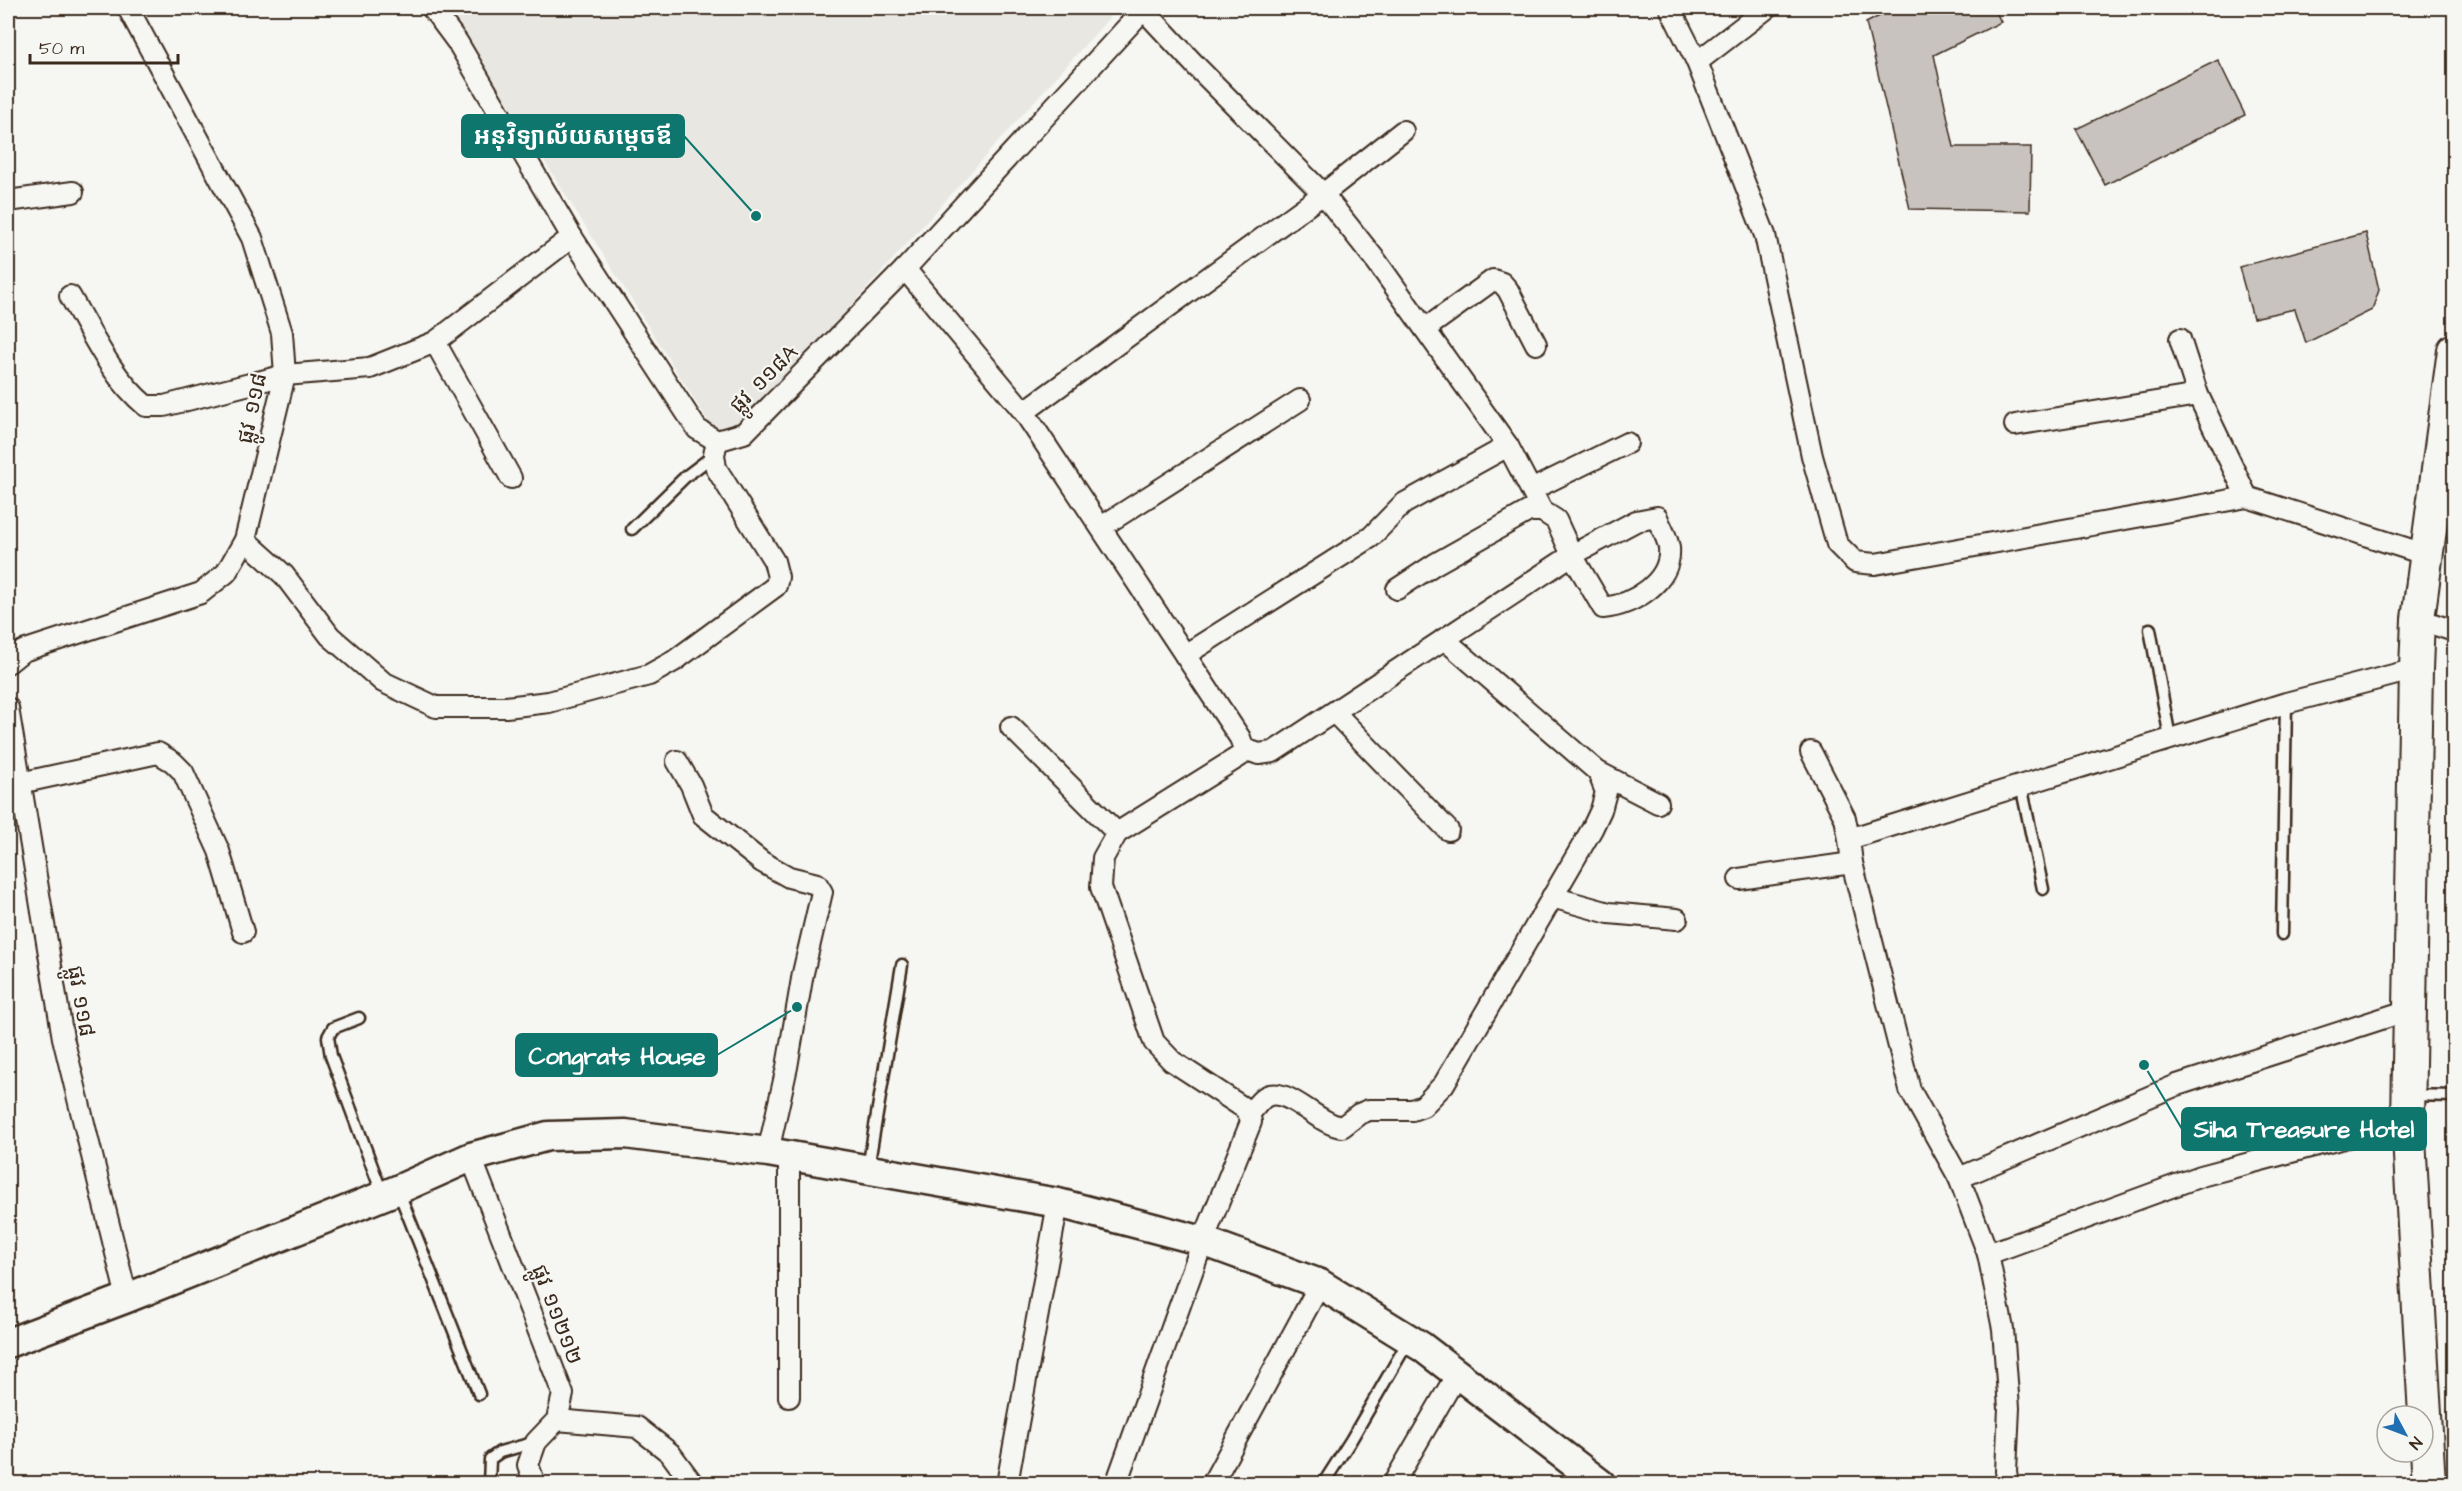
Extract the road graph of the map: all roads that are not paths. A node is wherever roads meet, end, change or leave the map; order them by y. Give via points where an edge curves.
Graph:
1 (128, 8) edge
2 (432, 8) edge
3 (1143, 8) edge
4 (1670, 8) edge
5 (1767, 8) edge
6 (1697, 62) junction
7 (1403, 131) dead end
8 (74, 192) dead end
9 (1323, 194) junction
10 (8, 201) edge
11 (572, 237) junction
12 (905, 269) junction
13 (70, 296) dead end
14 (1425, 329) junction
15 (2180, 339) dead end
16 (435, 342) junction
17 (1536, 344) dead end
18 (2454, 350) edge
19 (285, 375) junction
20 (2198, 395) junction
21 (1300, 400) dead end
22 (1024, 412) junction
23 (2015, 425) dead end
24 (1627, 443) dead end
25 (1508, 446) junction
26 (716, 448) junction
27 (511, 478) dead end
28 (1533, 489) junction
29 (2247, 497) junction
30 (1542, 511) junction
31 (1101, 527) junction
32 (632, 529) dead end
33 (245, 540) junction
34 (1572, 555) junction
35 (2427, 555) junction
36 (1397, 590) dead end
37 (2418, 620) junction
38 (2150, 629) dead end
39 (2454, 631) edge
40 (1444, 639) junction
41 (1185, 654) junction
42 (8, 662) edge
43 (2416, 669) junction
44 (2286, 703) junction
45 (8, 708) edge
46 (1335, 713) junction
47 (1011, 727) dead end
48 (2170, 738) junction
49 (1244, 749) junction
50 (1811, 752) dead end
51 (677, 761) dead end
52 (1598, 772) junction
53 (20, 783) junction
54 (2021, 784) junction
55 (1658, 803) dead end
56 (1448, 830) dead end
57 (1117, 833) junction
58 (1848, 839) junction
59 (1852, 863) junction
60 (1739, 879) dead end
61 (2043, 890) dead end
62 (1552, 897) junction
63 (1677, 919) dead end
64 (243, 932) dead end
65 (2282, 934) dead end
66 (902, 965) dead end
67 (2409, 1010) junction
68 (358, 1018) dead end
69 (2454, 1096) edge
70 (2408, 1108) junction
71 (1249, 1114) junction
72 (778, 1154) junction
73 (471, 1157) junction
74 (868, 1172) junction
75 (1959, 1178) junction
76 (390, 1193) junction
77 (1058, 1203) junction
78 (1203, 1241) junction
79 (1988, 1254) junction
80 (1320, 1284) junction
81 (127, 1298) junction
82 (1409, 1340) junction
83 (8, 1343) edge
84 (1457, 1374) junction
85 (479, 1394) dead end
86 (789, 1397) dead end
87 (557, 1420) junction
88 (536, 1442) junction
89 (489, 1484) edge
90 (535, 1484) edge
91 (693, 1484) edge
92 (1007, 1484) edge
93 (1116, 1484) edge
94 (1212, 1484) edge
95 (1323, 1484) edge
96 (1393, 1484) edge
97 (1601, 1484) edge
98 (2008, 1484) edge
99 (2429, 1484) edge

1 - 19 street, ផ្លូវ ១១៨ via 252,238 282,333
2 - 11 street via 458,44
3 - 9 street
3 - 12 street, ផ្លូវ ១១៨A
4 - 6 street
5 - 6 street
6 - 29 street via 1764,235 1812,456 1837,544 1854,562 1875,564
7 - 9 street
8 - 10 street
9 - 14 street
9 - 22 street
11 - 16 street
11 - 26 street via 697,429
12 - 22 street
12 - 26 street, ផ្លូវ ១១៨A via 744,433
13 - 19 street via 119,378 146,406 164,406
14 - 17 street via 1493,280 1508,290
14 - 25 street
15 - 20 street
16 - 19 street via 370,368
16 - 27 street
18 - 35 main road
19 - 33 street, ផ្លូវ ១១៨
20 - 23 street
20 - 29 street
21 - 31 street
22 - 31 street
24 - 28 street
25 - 28 street
25 - 41 street via 1403,504 1371,537
26 - 32 lane
26 - 33 street via 716,468 774,561 776,586 649,675 549,702 506,707 436,707 383,682 330,636 284,574
28 - 30 street
29 - 35 street
30 - 34 street via 1556,520
30 - 36 street via 1529,510
31 - 41 street
33 - 42 street, ផ្លូវ ១១៨ via 226,573 201,593 23,651
34 - 34 street via 1636,521 1657,517 1669,547 1666,572 1652,587 1618,606 1603,608
34 - 40 street
35 - 37 main road
37 - 39 street
37 - 43 main road
38 - 48 lane
40 - 46 street
40 - 52 street
41 - 49 street
43 - 44 street
43 - 67 main road
44 - 48 street
44 - 65 lane
45 - 53 street, ផ្លូវ ១១៨
46 - 49 street via 1273,752 1259,754
46 - 56 street
47 - 57 street
48 - 54 street
49 - 57 street via 1240,756
50 - 58 street via 1845,818
51 - 72 street via 703,815 762,862 789,878 817,884 822,892 787,1067
52 - 55 street
52 - 62 street via 1606,792 1601,810
53 - 64 street via 158,753 173,762 183,772 219,850
53 - 81 street, ផ្លូវ ១១៨ via 63,1038
54 - 58 street
54 - 61 lane
57 - 71 street via 1103,858 1101,887 1154,1042 1172,1061
58 - 59 street
59 - 60 street
59 - 75 street via 1910,1090
62 - 63 street via 1609,913
62 - 71 street via 1444,1084 1423,1106 1412,1110 1369,1110 1342,1127 1330,1126 1284,1094 1264,1097
66 - 74 lane
67 - 70 main road
67 - 75 street via 2177,1085
68 - 76 lane via 333,1028 328,1037 329,1047
69 - 70 lane
70 - 79 street via 2201,1176
70 - 99 main road
71 - 78 street via 1251,1122
72 - 73 main road via 625,1134 548,1136
72 - 74 main road
72 - 86 street
73 - 76 main road
73 - 87 street, ផ្លូវ ១១២១២ via 563,1394
74 - 77 main road
75 - 79 street
76 - 81 main road
76 - 85 lane
77 - 78 main road
77 - 92 street
78 - 80 main road
78 - 93 street
79 - 98 street via 2003,1329 2009,1408
80 - 82 main road
80 - 94 street
81 - 83 main road
82 - 84 main road
82 - 95 lane
84 - 96 street
84 - 97 main road
87 - 88 street
87 - 91 street via 637,1427 670,1453
88 - 89 lane via 500,1452 490,1459
88 - 90 street via 528,1465

